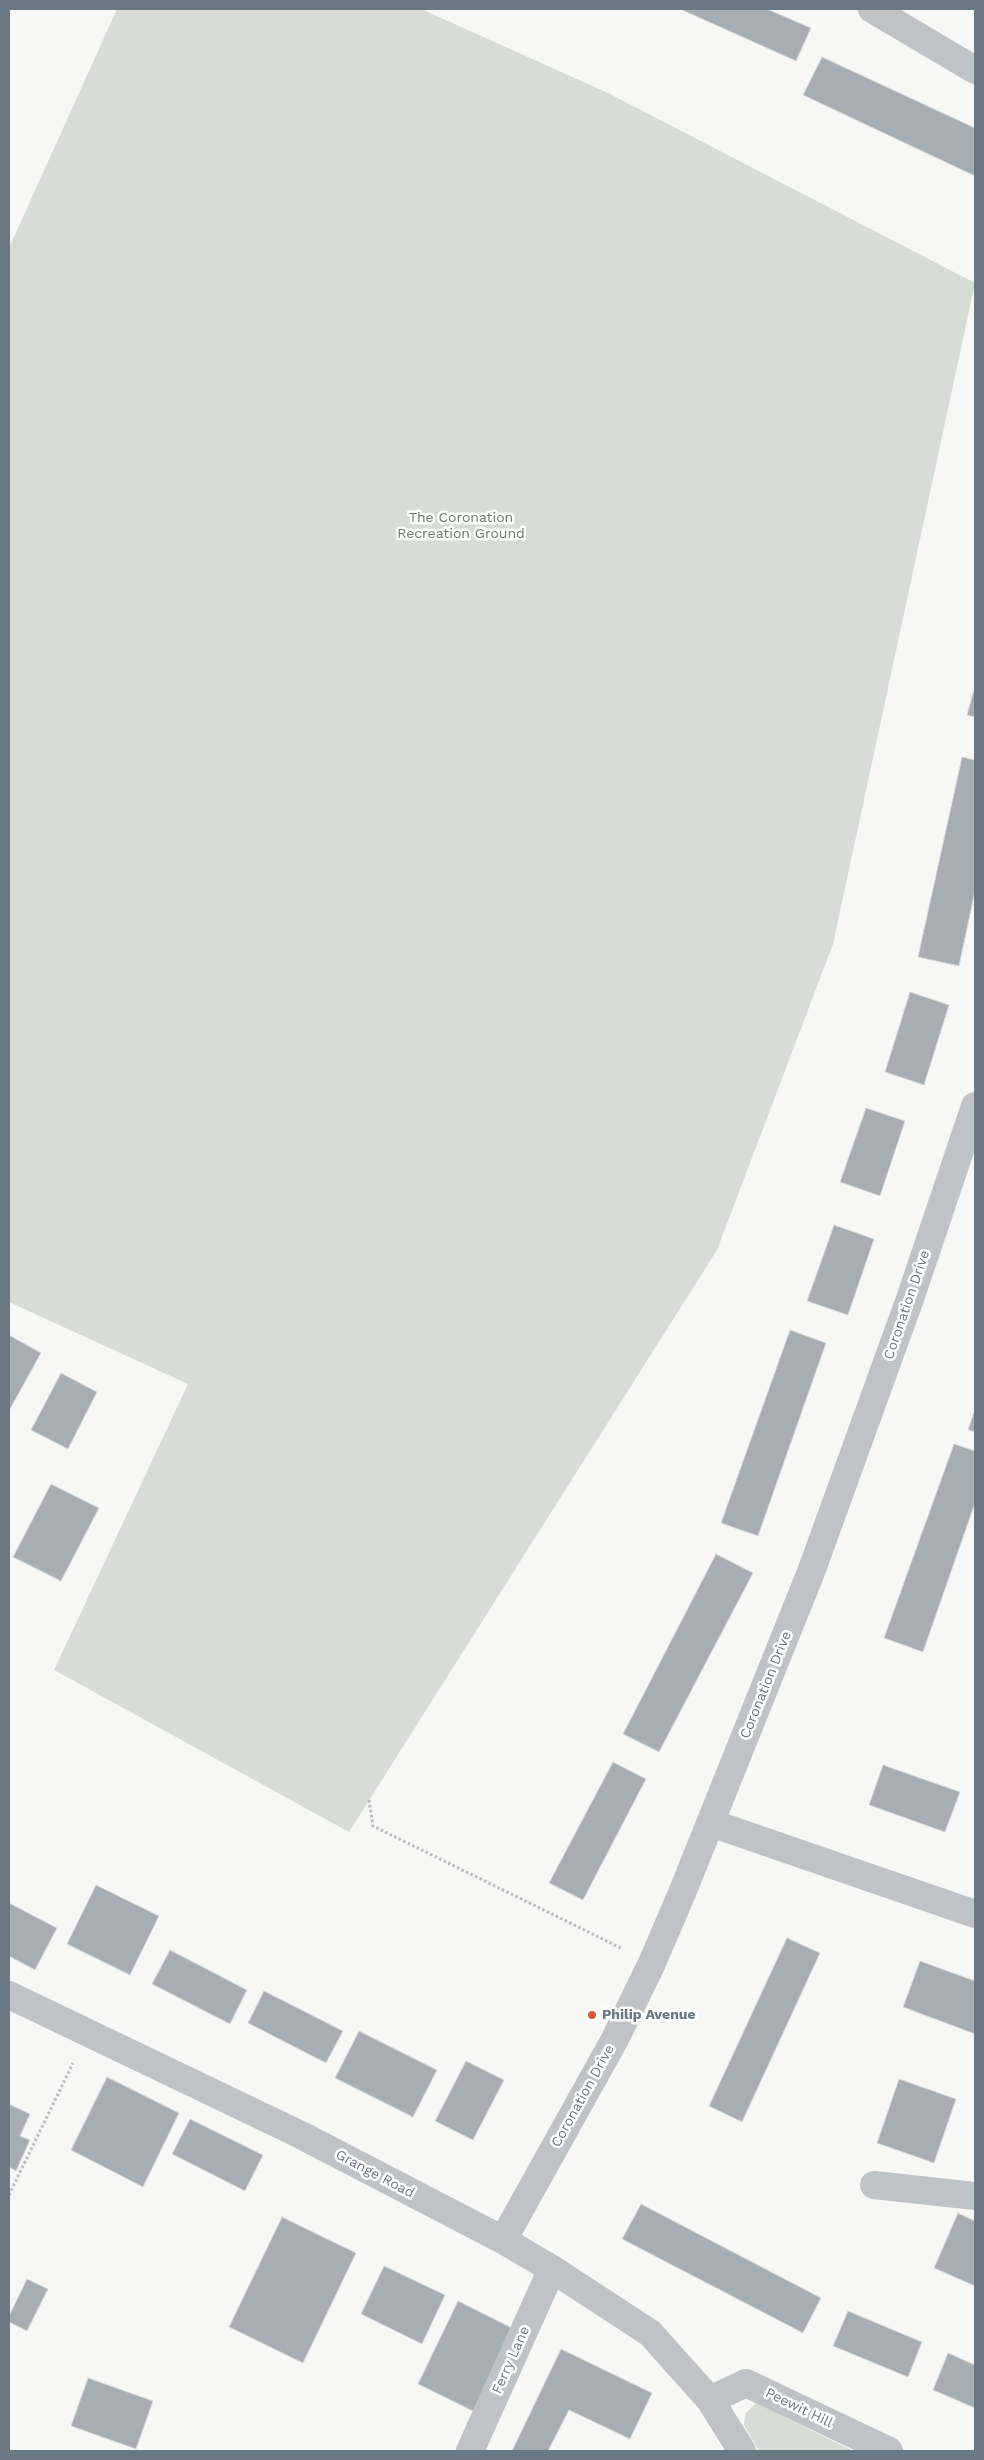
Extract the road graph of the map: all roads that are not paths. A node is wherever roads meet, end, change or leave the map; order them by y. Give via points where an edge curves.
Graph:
1 (872, 9) edge
2 (975, 70) edge
3 (975, 1106) edge
4 (711, 1823) junction
5 (975, 1914) edge
6 (9, 1995) edge
7 (874, 2185) dead end
8 (975, 2196) edge
9 (503, 2240) junction
10 (552, 2269) junction
11 (710, 2400) junction
12 (470, 2451) edge
13 (742, 2451) edge
14 (889, 2451) edge

1 - 2 street
3 - 4 street, Coronation Drive via 908,1305 811,1572
4 - 5 street
4 - 9 street, Coronation Drive via 652,1963 615,2039
6 - 9 street, Grange Road via 301,2135
7 - 8 street
9 - 10 street, Grange Road
10 - 11 street, Grange Road via 650,2333
10 - 12 street, Ferry Lane
11 - 13 street, Grange Road
11 - 14 street, Peewit Hill via 746,2383

